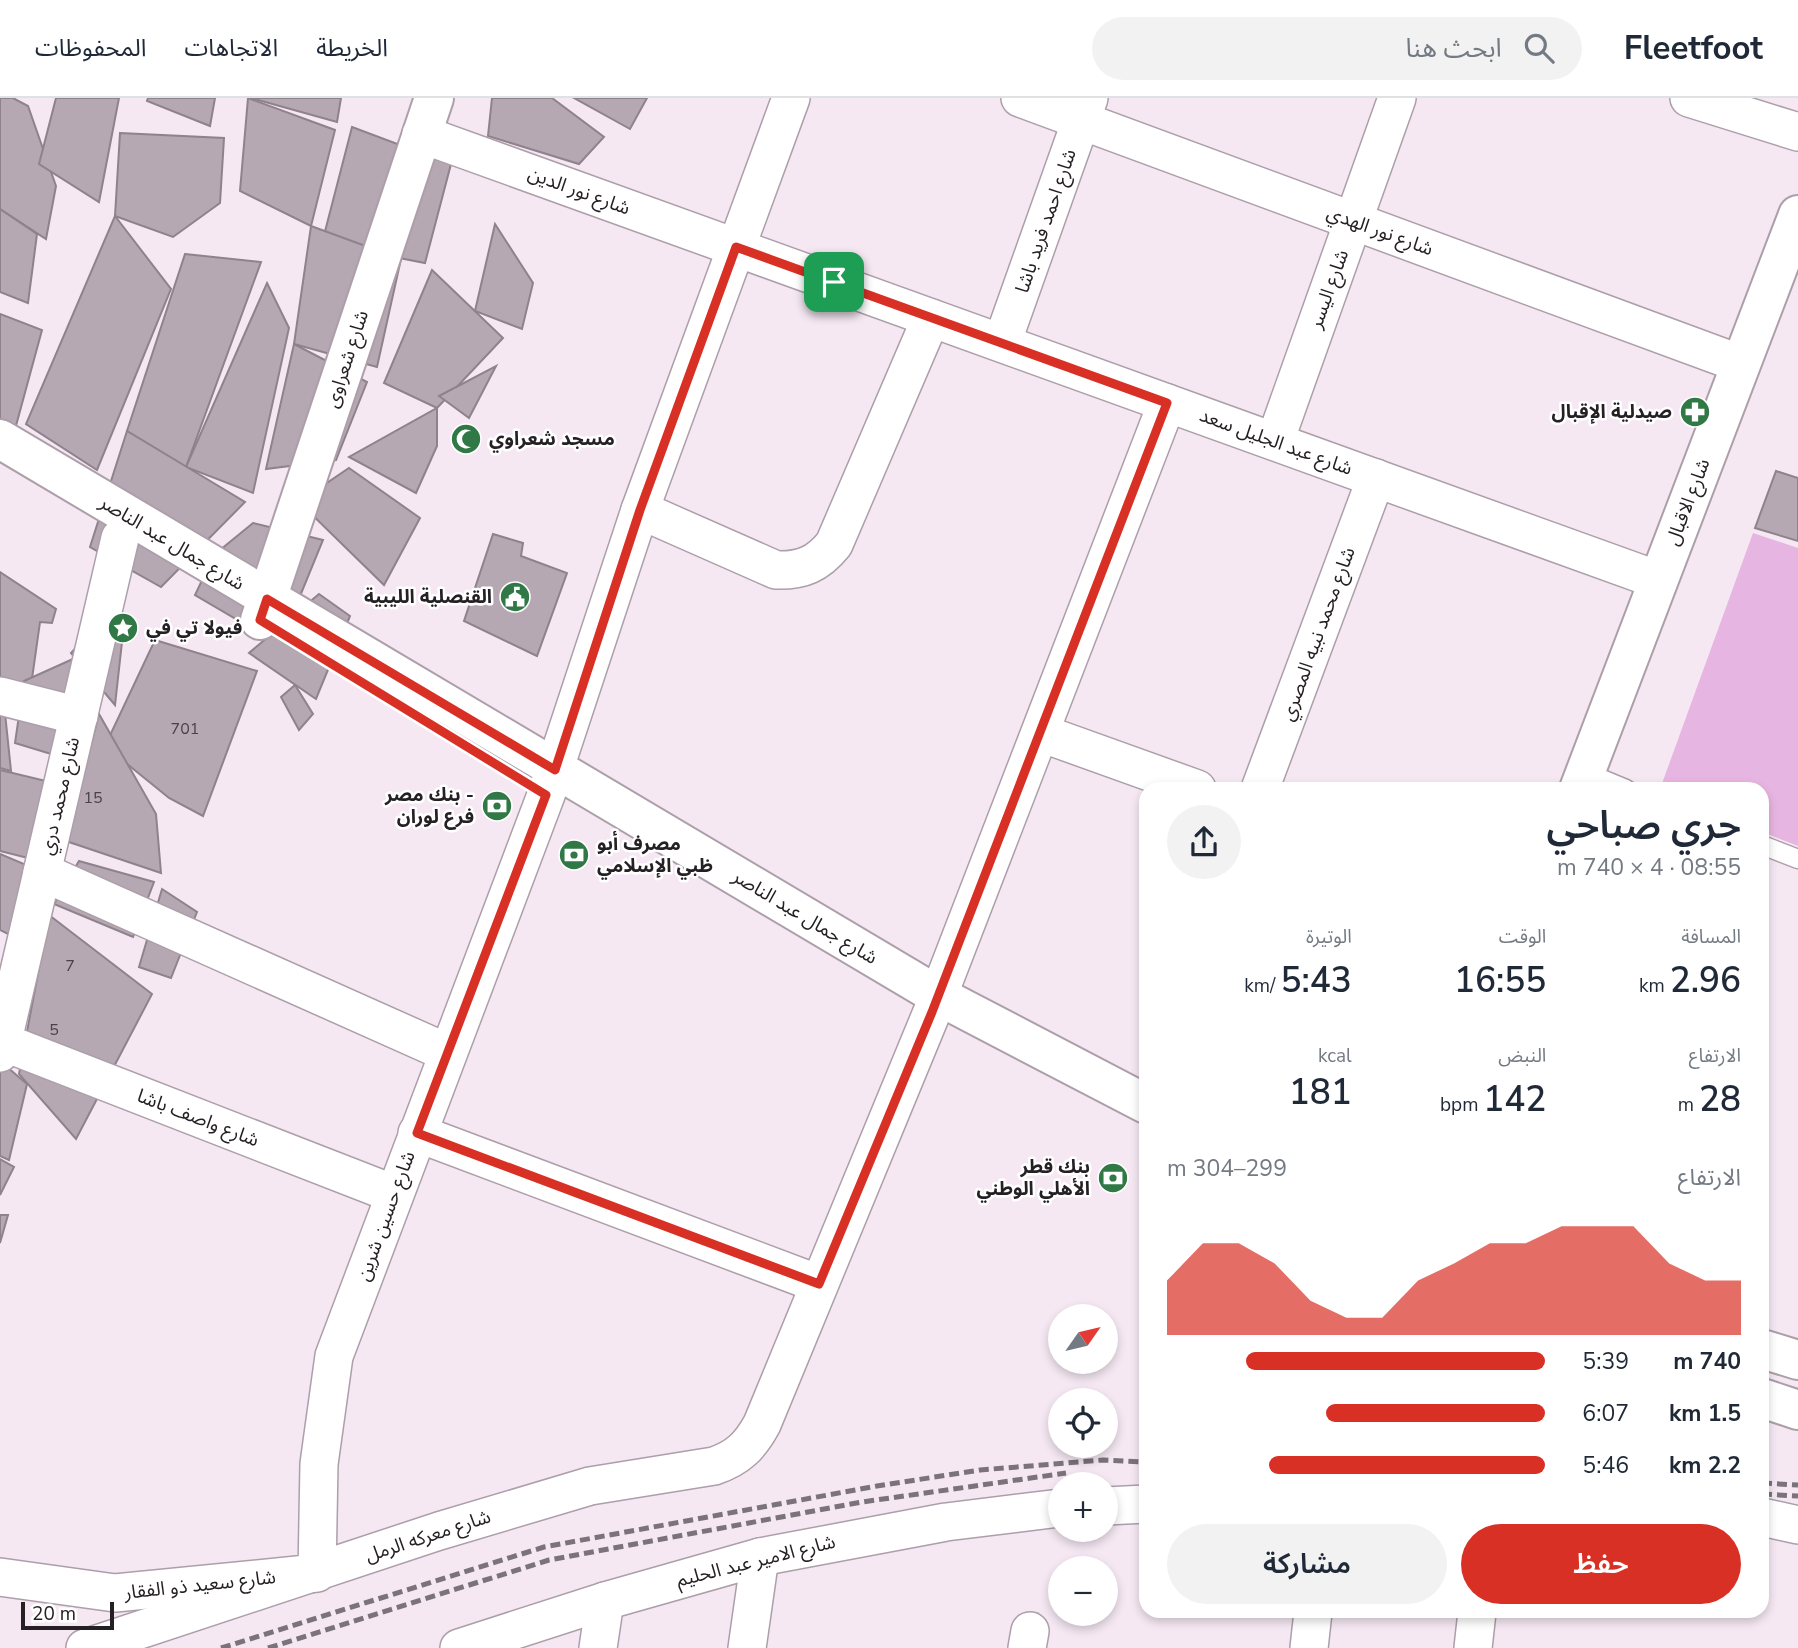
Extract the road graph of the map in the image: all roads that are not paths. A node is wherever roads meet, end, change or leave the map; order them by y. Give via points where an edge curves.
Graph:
1 (434, 98) edge
2 (791, 98) edge
3 (1020, 98) edge
4 (1397, 98) edge
5 (1689, 98) edge
6 (1085, 109) edge
7 (1798, 132) edge
8 (421, 134) junction
9 (1798, 215) edge
10 (1353, 221) junction
11 (736, 247) junction
12 (931, 318) junction
13 (1002, 343) junction
14 (1741, 364) junction
15 (1167, 403) junction
16 (0, 439) edge
17 (1275, 441) junction
18 (0, 466) edge
19 (1376, 478) junction
20 (640, 510) junction
21 (120, 538) junction
22 (1658, 580) junction
23 (263, 610) junction
24 (0, 696) edge
25 (79, 716) junction
26 (1041, 733) junction
27 (1582, 781) edge
28 (551, 782) junction
29 (1178, 782) edge
30 (1263, 782) edge
31 (1769, 848) edge
32 (1798, 859) edge
33 (42, 872) junction
34 (934, 1004) junction
35 (1, 1048) edge
36 (448, 1053) junction
37 (1139, 1104) edge
38 (417, 1133) junction
39 (394, 1194) junction
40 (819, 1284) junction
41 (1769, 1351) edge
42 (1798, 1360) edge
43 (1769, 1400) edge
44 (1798, 1410) edge
45 (1139, 1504) edge
46 (1118, 1505) edge
47 (1048, 1509) edge
48 (1769, 1519) edge
49 (1798, 1525) edge
50 (760, 1557) junction
51 (317, 1573) junction
52 (0, 1577) edge
53 (605, 1601) junction
54 (1312, 1618) edge
55 (1476, 1618) edge
56 (85, 1648) edge
57 (459, 1648) edge
58 (598, 1648) edge
59 (747, 1648) edge
60 (1310, 1648) edge
61 (1473, 1648) edge

1 - 8 main road, شارع شعراوى
2 - 11 street, شارع حسين شرين
3 - 6 street, شارع نور الهدي
4 - 10 street, شارع اليسر
5 - 7 street
6 - 10 street, شارع نور الهدي
6 - 13 street, شارع احمد فريد باشا
8 - 11 street, شارع نور الدين
8 - 23 main road, شارع شعراوى
9 - 14 main road, شارع الاقبال
10 - 14 street, شارع نور الهدي
10 - 17 street, شارع اليسر
11 - 12 street, شارع عبد الجليل سعد
11 - 20 street, شارع حسين شرين
12 - 13 street, شارع عبد الجليل سعد
12 - 20 street via 834,544 824,557 793,571 776,570
13 - 15 street, شارع عبد الجليل سعد
14 - 22 main road, شارع الاقبال
15 - 17 street, شارع عبد الجليل سعد
15 - 26 street, شارع معركه الرمل
16 - 23 main road, شارع جمال عبد الناصر
17 - 19 street, شارع عبد الجليل سعد
18 - 21 main road, شارع جمال عبد الناصر
19 - 22 street, شارع عبد الجليل سعد
19 - 30 street, شارع محمد نبيه المصري
20 - 28 street, شارع حسين شرين
21 - 23 main road, شارع جمال عبد الناصر
21 - 25 street, شارع محمد دري
22 - 27 main road, شارع الاقبال
23 - 28 main road, شارع جمال عبد الناصر
24 - 25 street
25 - 33 street, شارع محمد دري
26 - 29 street
26 - 34 street, شارع معركه الرمل
28 - 34 main road, شارع جمال عبد الناصر
28 - 36 street, شارع حسين شرين
31 - 32 lane
33 - 35 street, شارع محمد دري
33 - 36 street
34 - 37 main road, شارع جمال عبد الناصر
34 - 40 street, شارع معركه الرمل
35 - 39 street, شارع واصف باشا
36 - 38 street, شارع حسين شرين
38 - 39 street, شارع حسين شرين
38 - 40 street
39 - 51 street, شارع حسين شرين via 334,1356 319,1464
40 - 51 street, شارع معركه الرمل via 762,1424 744,1451 730,1461 590,1486
41 - 42 main road
43 - 44 main road
45 - 46 street
47 - 50 street, شارع الامير عبد الحليم via 946,1522
48 - 49 street
50 - 53 street, شارع الامير عبد الحليم
50 - 59 street
51 - 52 street, شارع سعيد ذو الفقار via 115,1593
51 - 56 street, شارع معركه الرمل
53 - 57 street, شارع الامير عبد الحليم
53 - 58 street
54 - 60 street
55 - 61 street

